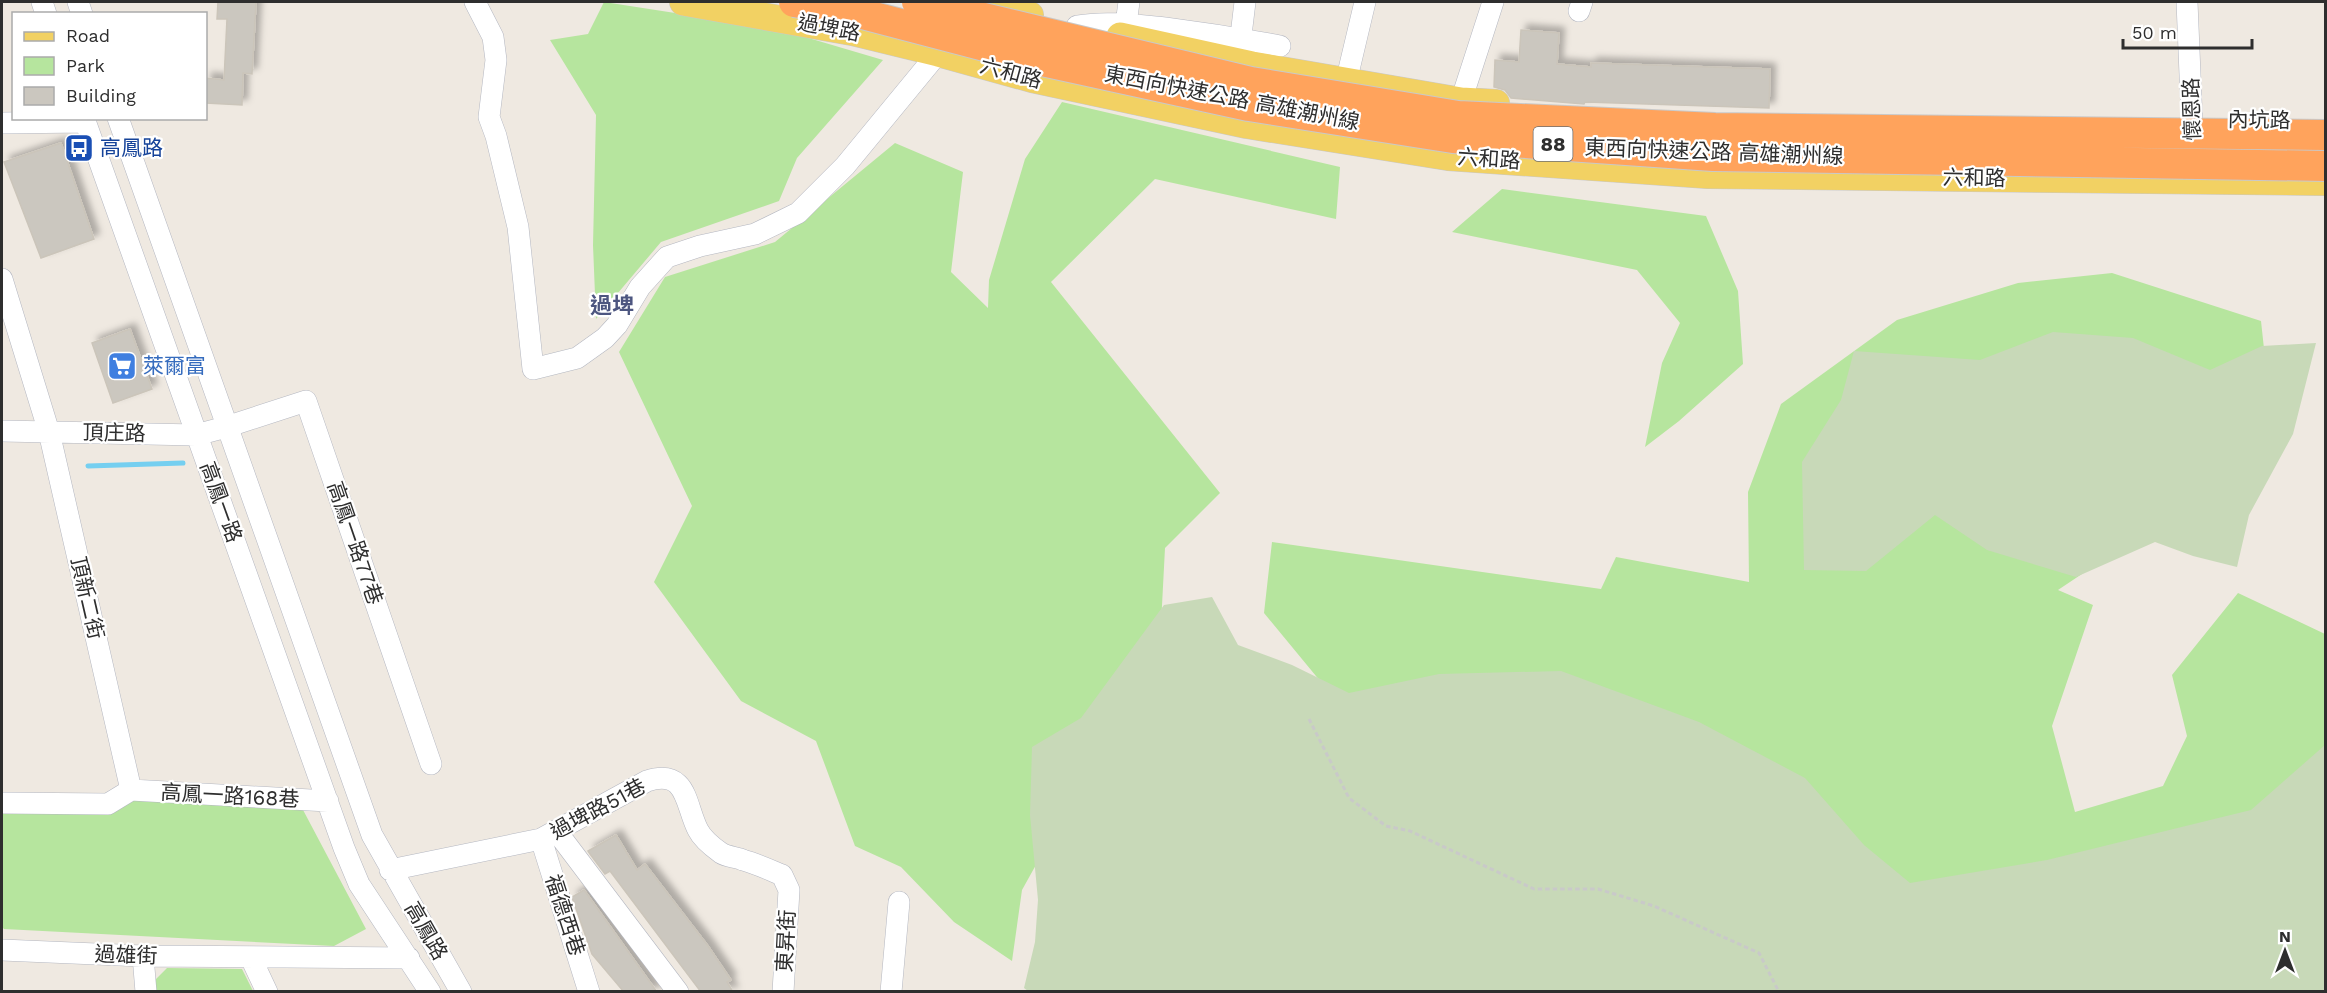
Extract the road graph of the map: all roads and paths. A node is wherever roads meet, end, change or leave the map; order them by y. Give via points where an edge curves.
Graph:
1 (475, 2) edge
2 (683, 2) edge
3 (794, 2) edge
4 (917, 2) edge
5 (987, 2) edge
6 (1129, 2) edge
7 (1245, 2) edge
8 (1365, 2) edge
9 (1493, 2) edge
10 (2187, 2) edge
11 (1126, 24) junction
12 (1077, 26) junction
13 (1280, 46) dead end
14 (1239, 50) junction
15 (938, 53) junction
16 (1346, 82) junction
17 (1461, 101) junction
18 (84, 120) edge
19 (119, 120) edge
20 (2192, 120) junction
21 (2325, 121) edge
22 (2, 123) edge
23 (2325, 135) edge
24 (2325, 166) edge
25 (2194, 180) junction
26 (2325, 182) edge
27 (2, 279) edge
28 (7, 315) edge
29 (226, 428) junction
30 (2, 431) edge
31 (49, 432) junction
32 (196, 435) junction
33 (1309, 719) dead end
34 (431, 764) dead end
35 (131, 790) junction
36 (328, 801) junction
37 (2, 803) edge
38 (549, 836) junction
39 (390, 870) junction
40 (360, 884) joint
41 (789, 890) joint
42 (899, 902) dead end
43 (2, 950) edge
44 (143, 956) junction
45 (251, 958) junction
46 (409, 958) junction
47 (146, 992) edge
48 (267, 992) edge
49 (430, 992) edge
50 (461, 992) edge
51 (589, 992) edge
52 (678, 992) edge
53 (783, 992) edge
54 (891, 992) edge
55 (1779, 992) edge

1 - 15 street via 493,37 496,60 489,117 518,227 533,369 578,358 605,338 640,287 667,257 755,234 798,213 845,166
2 - 15 main road, 過埤路 via 852,32
3 - 24 highway, 東西向快速公路 高雄潮州線 / 88, bridge via 855,12 1038,60 1249,106 1453,138 1713,156
4 - 23 highway, 東西向快速公路 高雄潮州線 / 88, bridge via 1251,82 1458,116 1715,128
5 - 12 main road, 六和路
5 - 15 street, 六和路
6 - 11 street
7 - 14 street
8 - 16 street
9 - 17 street
10 - 20 street, 懷恩路
11 - 12 street
11 - 14 street
12 - 14 main road, 六和路
13 - 14 street
14 - 16 main road, 六和路
15 - 25 main road, 六和路 via 1032,79 1247,125 1448,157 1708,175
16 - 17 main road, 六和路
17 - 20 main road, 六和路 via 1715,113
18 - 22 street
18 - 32 street, 高鳳一路
19 - 29 street, 高鳳一路
20 - 21 main road, 內坑路
20 - 25 street, 懷恩路
25 - 26 main road
27 - 28 street, 頂新二街
28 - 31 street, 頂新二街
29 - 32 street, 頂庄路
29 - 34 street, 高鳳一路77巷 via 306,401
29 - 39 street, 高鳳一路 via 372,835
30 - 31 street, 頂庄路
31 - 32 street, 頂庄路
31 - 35 street, 頂新二街
32 - 36 street, 高鳳一路
33 - 55 path via 1349,798 1386,826 1410,831 1534,890 1598,889 1654,906 1759,953
35 - 36 street, 高鳳一路168巷
35 - 37 street via 108,804
36 - 40 street, 高鳳一路
38 - 39 street, 過埤路51巷
38 - 41 street, 過埤路51巷 via 647,781 667,778 685,793 698,830 722,854 782,875
38 - 51 street, 福德西巷
38 - 52 street
39 - 50 street, 高鳳路
40 - 46 street, 高鳳路
41 - 53 street, 東昇街
42 - 54 street
43 - 44 street, 過雄街
44 - 45 street, 過雄街
44 - 47 street
45 - 46 street, 過雄街
45 - 48 street
46 - 49 street, 高鳳路

